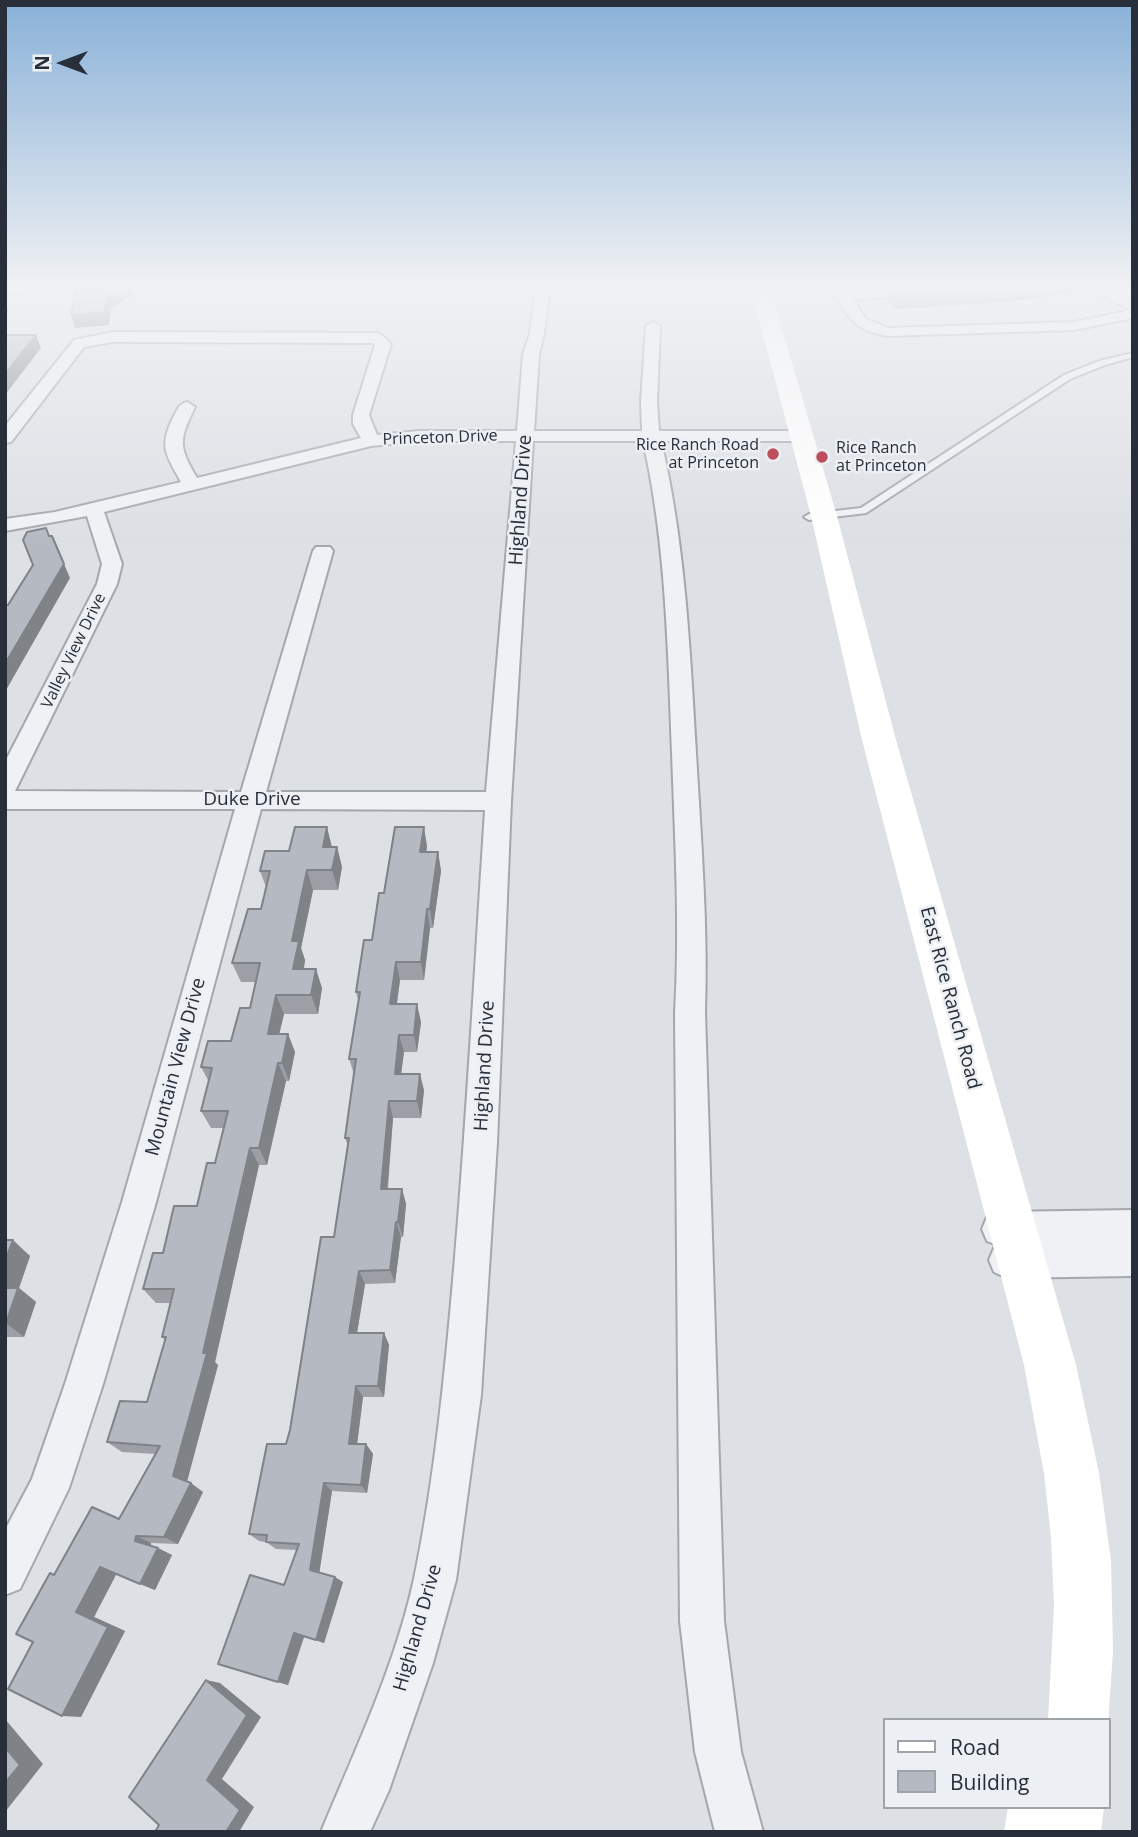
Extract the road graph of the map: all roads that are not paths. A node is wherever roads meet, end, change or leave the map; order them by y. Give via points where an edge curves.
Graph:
1 (57, 371) edge
2 (375, 371) edge
3 (530, 371) edge
4 (651, 371) edge
5 (774, 371) edge
6 (779, 371) edge
7 (1085, 371) edge
8 (187, 407) dead end
9 (525, 436) junction
10 (651, 436) junction
11 (794, 436) junction
12 (5, 439) edge
13 (371, 441) junction
14 (192, 484) junction
15 (94, 509) junction
16 (816, 517) junction
17 (5, 525) edge
18 (323, 551) dead end
19 (5, 787) edge
20 (252, 799) junction
21 (5, 800) edge
22 (498, 801) junction
23 (1133, 1227) edge
24 (1007, 1245) junction
25 (1133, 1258) edge
26 (5, 1574) edge
27 (1052, 1718) edge
28 (1079, 1718) edge
29 (1041, 1809) edge
30 (1071, 1809) edge
31 (345, 1832) edge
32 (738, 1832) edge
33 (1037, 1832) edge
34 (1068, 1832) edge

1 - 12 street
2 - 13 street via 361,415
3 - 9 street, Highland Drive
4 - 10 street
5 - 11 main road, East Rice Ranch Road
6 - 11 main road, East Rice Ranch Road
7 - 16 lane via 1047,388 863,511
8 - 14 street via 171,438
9 - 10 street, Princeton Drive
9 - 13 street, Princeton Drive
9 - 22 street, Highland Drive
10 - 11 street, Princeton Drive
10 - 32 street via 660,475 679,643 693,928 690,1027 702,1621 718,1752
11 - 16 main road, East Rice Ranch Road
13 - 14 street, Princeton Drive
14 - 15 street, Princeton Drive
15 - 17 street, Princeton Drive
15 - 19 street, Valley View Drive via 112,564 107,583
16 - 24 main road, East Rice Ranch Road
18 - 20 street, Mountain View Drive
20 - 21 street, Duke Drive
20 - 22 street, Duke Drive
20 - 26 street, Mountain View Drive via 84,1384 49,1488
22 - 31 street, Highland Drive via 463,1395 435,1580 411,1663
23 - 24 street
24 - 25 street
24 - 27 main road, East Rice Ranch Road via 1056,1532
24 - 28 main road, East Rice Ranch Road via 1051,1365 1068,1453 1080,1539
29 - 33 main road
30 - 34 main road

